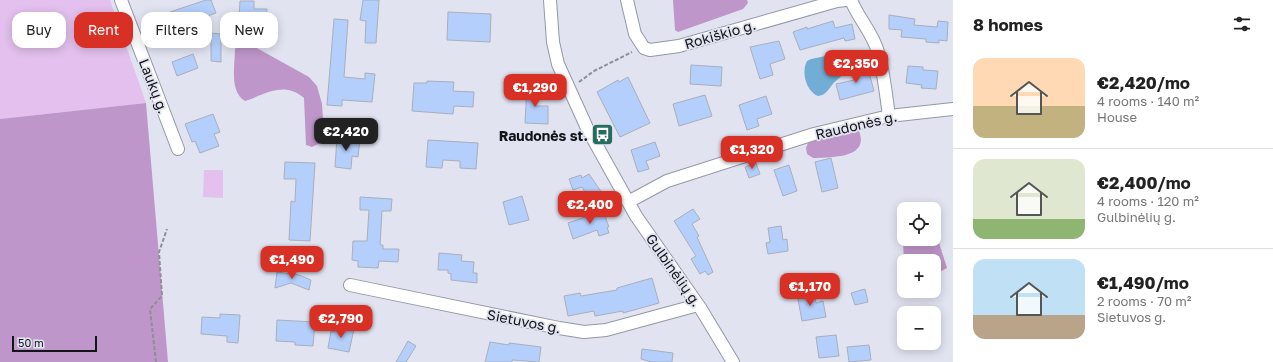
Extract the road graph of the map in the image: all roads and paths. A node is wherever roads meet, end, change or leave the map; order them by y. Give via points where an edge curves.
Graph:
1 (121, 0) edge
2 (550, 0) edge
3 (627, 0) edge
4 (846, 0) edge
5 (851, 0) edge
6 (642, 46) junction
7 (568, 87) junction
8 (953, 109) edge
9 (889, 116) junction
10 (178, 149) dead end
11 (628, 202) junction
12 (167, 228) dead end
13 (350, 285) dead end
14 (698, 305) junction
15 (156, 362) edge
16 (733, 362) edge

1 - 10 street, Laukų g.
2 - 7 street, Gulbinėlių g. via 553,42 558,64
3 - 6 street via 635,34
4 - 6 street, Rokiškio g. via 679,46 650,50
5 - 9 street via 878,52
6 - 7 path
7 - 11 street, Gulbinėlių g. via 587,128
8 - 9 street, Raudonės g.
9 - 11 street, Raudonės g. via 814,134 747,154 667,181
11 - 14 street, Gulbinėlių g.
12 - 15 path via 159,252 162,296 150,309
13 - 14 street, Sietuvos g. via 584,332 606,330
14 - 16 street, Gulbinėlių g.

